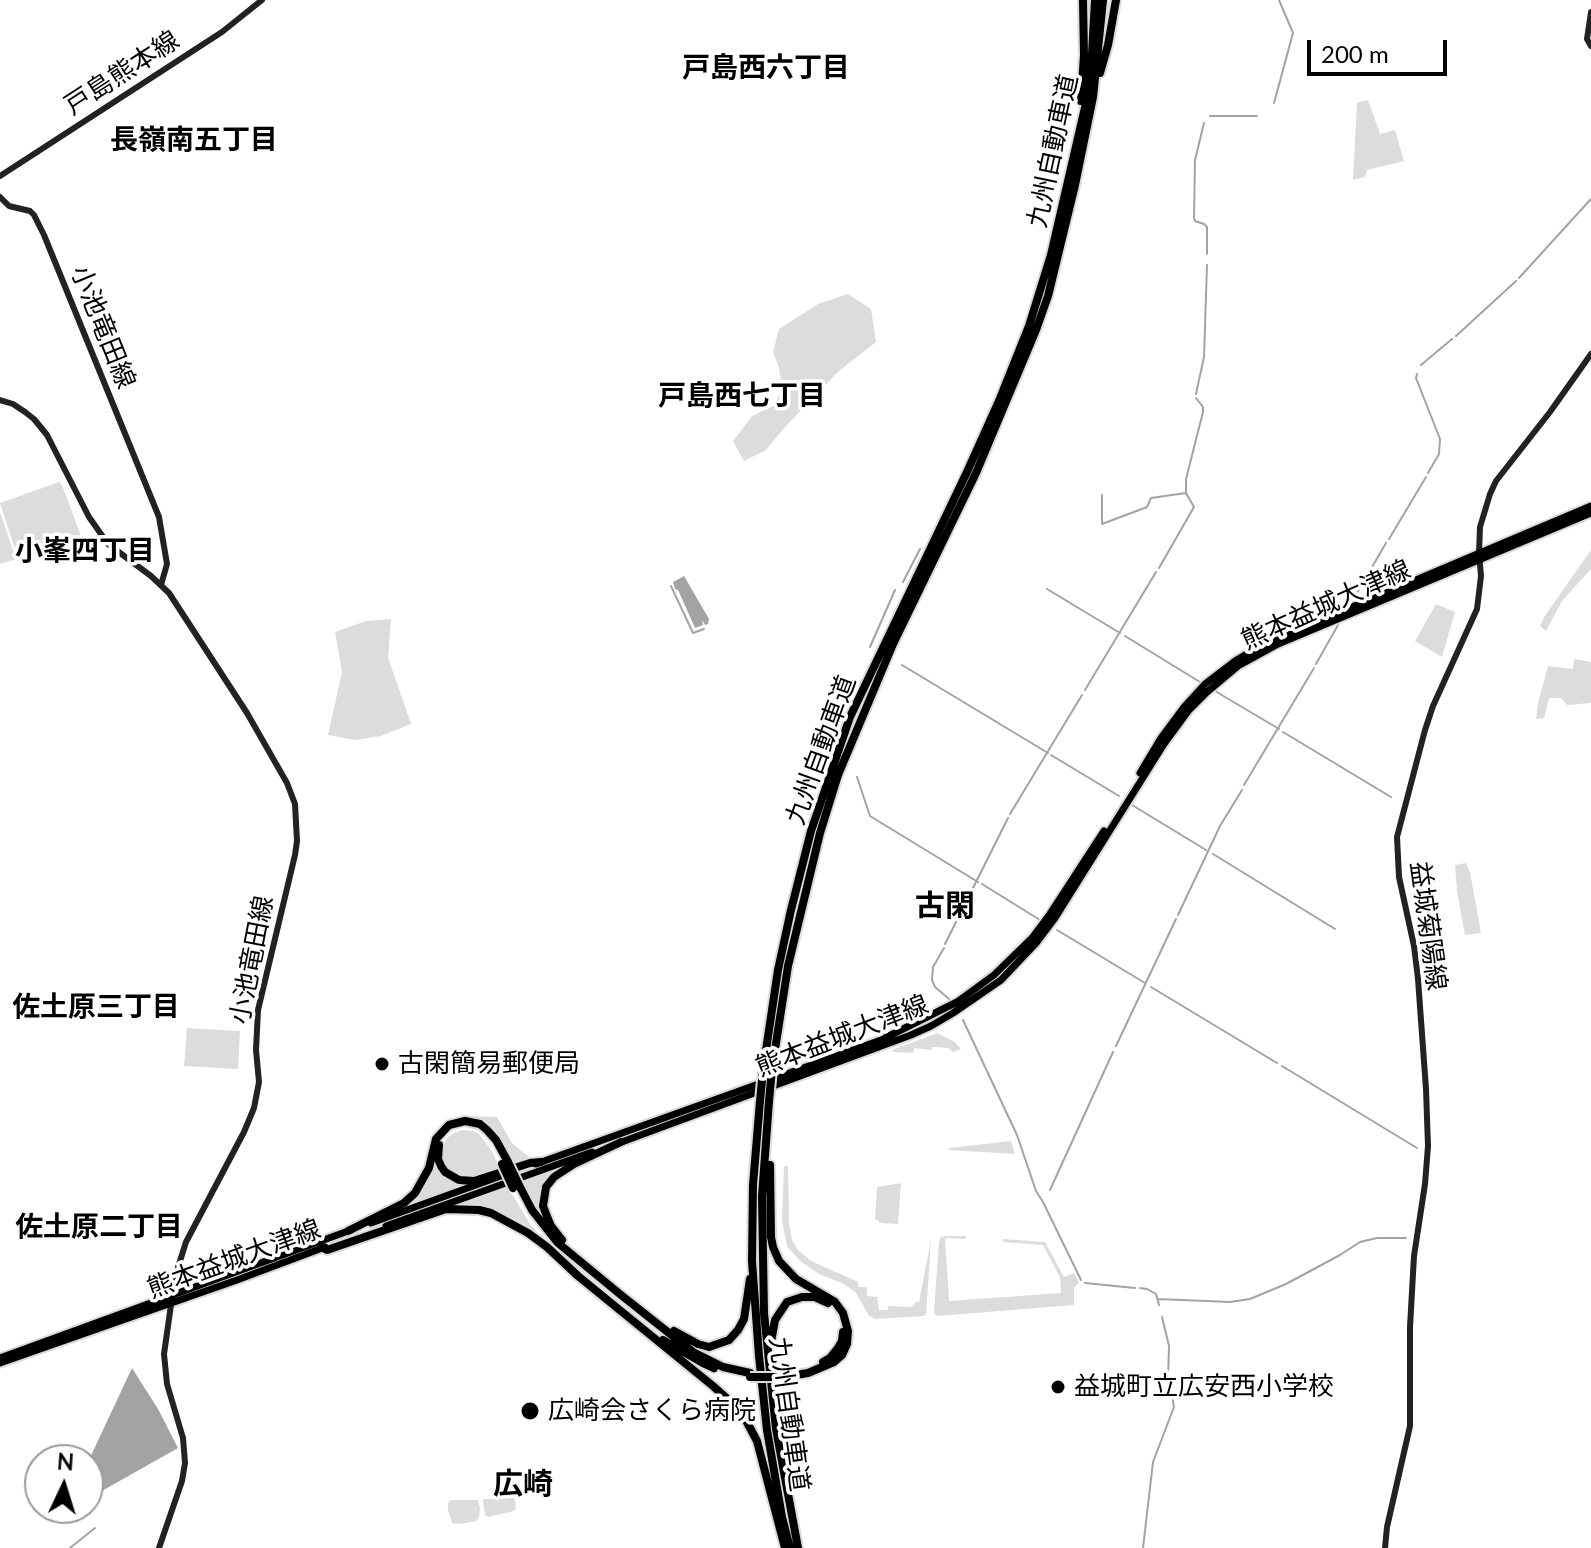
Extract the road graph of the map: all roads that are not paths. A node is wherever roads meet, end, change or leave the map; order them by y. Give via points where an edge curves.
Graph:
1 (262, 0) edge
2 (1083, 0) edge
3 (1095, 0) edge
4 (1103, 0) edge
5 (1116, 0) edge
6 (1591, 12) edge
7 (1591, 46) edge
8 (1093, 97) junction
9 (0, 176) edge
10 (1068, 185) junction
11 (0, 197) edge
12 (1591, 354) edge
13 (0, 400) edge
14 (1591, 506) edge
15 (1591, 513) edge
16 (1479, 556) junction
17 (161, 585) junction
18 (768, 1070) junction
19 (765, 1101) junction
20 (621, 1142) junction
21 (541, 1162) junction
22 (505, 1163) junction
23 (517, 1188) junction
24 (348, 1231) junction
25 (323, 1248) junction
26 (752, 1261) junction
27 (586, 1266) junction
28 (578, 1276) junction
29 (173, 1298) junction
30 (652, 1319) junction
31 (645, 1329) junction
32 (769, 1354) junction
33 (0, 1360) edge
34 (750, 1375) junction
35 (784, 1375) junction
36 (159, 1548) edge
37 (787, 1548) edge
38 (798, 1548) edge
39 (1385, 1548) edge

1 - 9 main road, 戸島熊本線 via 222,32
2 - 10 highway via 1082,98
3 - 10 highway, 九州自動車道 via 1087,99
4 - 8 highway, 九州自動車道
5 - 8 highway
6 - 7 main road
8 - 18 highway, 九州自動車道 via 1057,264 1036,330 838,775 788,966
10 - 18 highway, 九州自動車道 via 1029,326 999,401 855,705 827,783 778,970
11 - 17 main road, 小池竜田線 via 9,206 30,211 44,235 159,517 167,564
12 - 16 main road, 益城菊陽線 via 1496,481 1480,527
13 - 17 main road, 小池竜田線 via 34,419 108,544
14 - 16 main road, 熊本益城大津線
15 - 16 main road, 熊本益城大津線
16 - 20 main road, 熊本益城大津線 via 1278,644 1238,666 1207,692 1164,744 1046,930 1001,980 953,1013 911,1035
16 - 21 main road, 熊本益城大津線 via 1271,640 1205,684 1161,738 1041,926 994,975 957,1002 881,1040
16 - 39 main road, 益城菊陽線 via 1477,609 1433,706 1397,837 1418,979 1428,1146 1413,1268 1410,1426
17 - 29 main road, 小池竜田線 via 287,783 295,804 297,841 258,1010 254,1108 186,1242
18 - 19 highway, 九州自動車道, bridge
19 - 26 highway, 九州自動車道 via 753,1185
19 - 32 highway, 九州自動車道 via 762,1218
19 - 35 highway via 773,1247 785,1270 835,1302 848,1331 847,1344 834,1362 808,1373
20 - 25 main road, 熊本益城大津線
20 - 27 highway via 574,1164 546,1187 543,1206 551,1226
21 - 22 highway via 474,1181 459,1180 445,1172 438,1152 450,1129 472,1126 483,1131
21 - 24 main road, 熊本益城大津線
22 - 23 highway, bridge
22 - 24 highway via 496,1140 480,1124 449,1125 436,1139 415,1193
23 - 27 highway via 542,1225
23 - 28 highway via 532,1218
24 - 29 main road, 熊本益城大津線
25 - 28 highway via 446,1209 479,1210 528,1233
25 - 29 main road, 熊本益城大津線
26 - 30 highway via 744,1319 729,1340 709,1347 698,1344
26 - 37 highway, 九州自動車道 via 767,1430
27 - 30 highway
28 - 31 highway
29 - 33 main road, 熊本益城大津線
29 - 36 main road, 小池竜田線 via 165,1362 185,1463
30 - 34 highway via 693,1352
31 - 34 highway via 703,1363
31 - 37 highway via 741,1411 757,1441
32 - 35 highway via 775,1320 787,1302 815,1297 835,1310 843,1336 833,1355
32 - 38 highway, 九州自動車道 via 776,1429
34 - 35 highway, bridge

